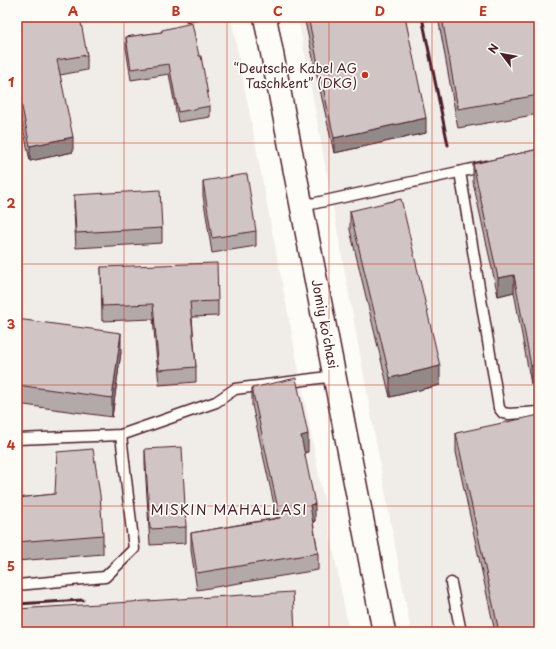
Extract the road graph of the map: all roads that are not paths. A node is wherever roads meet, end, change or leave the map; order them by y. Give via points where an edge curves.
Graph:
1 (265, 17) edge
2 (496, 164) edge
3 (460, 172) junction
4 (302, 206) junction
5 (335, 376) junction
6 (539, 412) edge
7 (121, 436) junction
8 (17, 439) edge
9 (451, 583) dead end
10 (17, 585) edge
11 (384, 632) edge
12 (461, 632) edge

1 - 4 street, Jomiy ko'chasi
2 - 3 lane
3 - 4 lane
3 - 6 lane via 499,408 503,413 509,414
4 - 5 street, Jomiy ko'chasi
5 - 7 lane via 235,388 216,402
5 - 11 street, Jomiy ko'chasi
7 - 8 lane
7 - 10 lane via 134,549 104,577
9 - 12 lane

